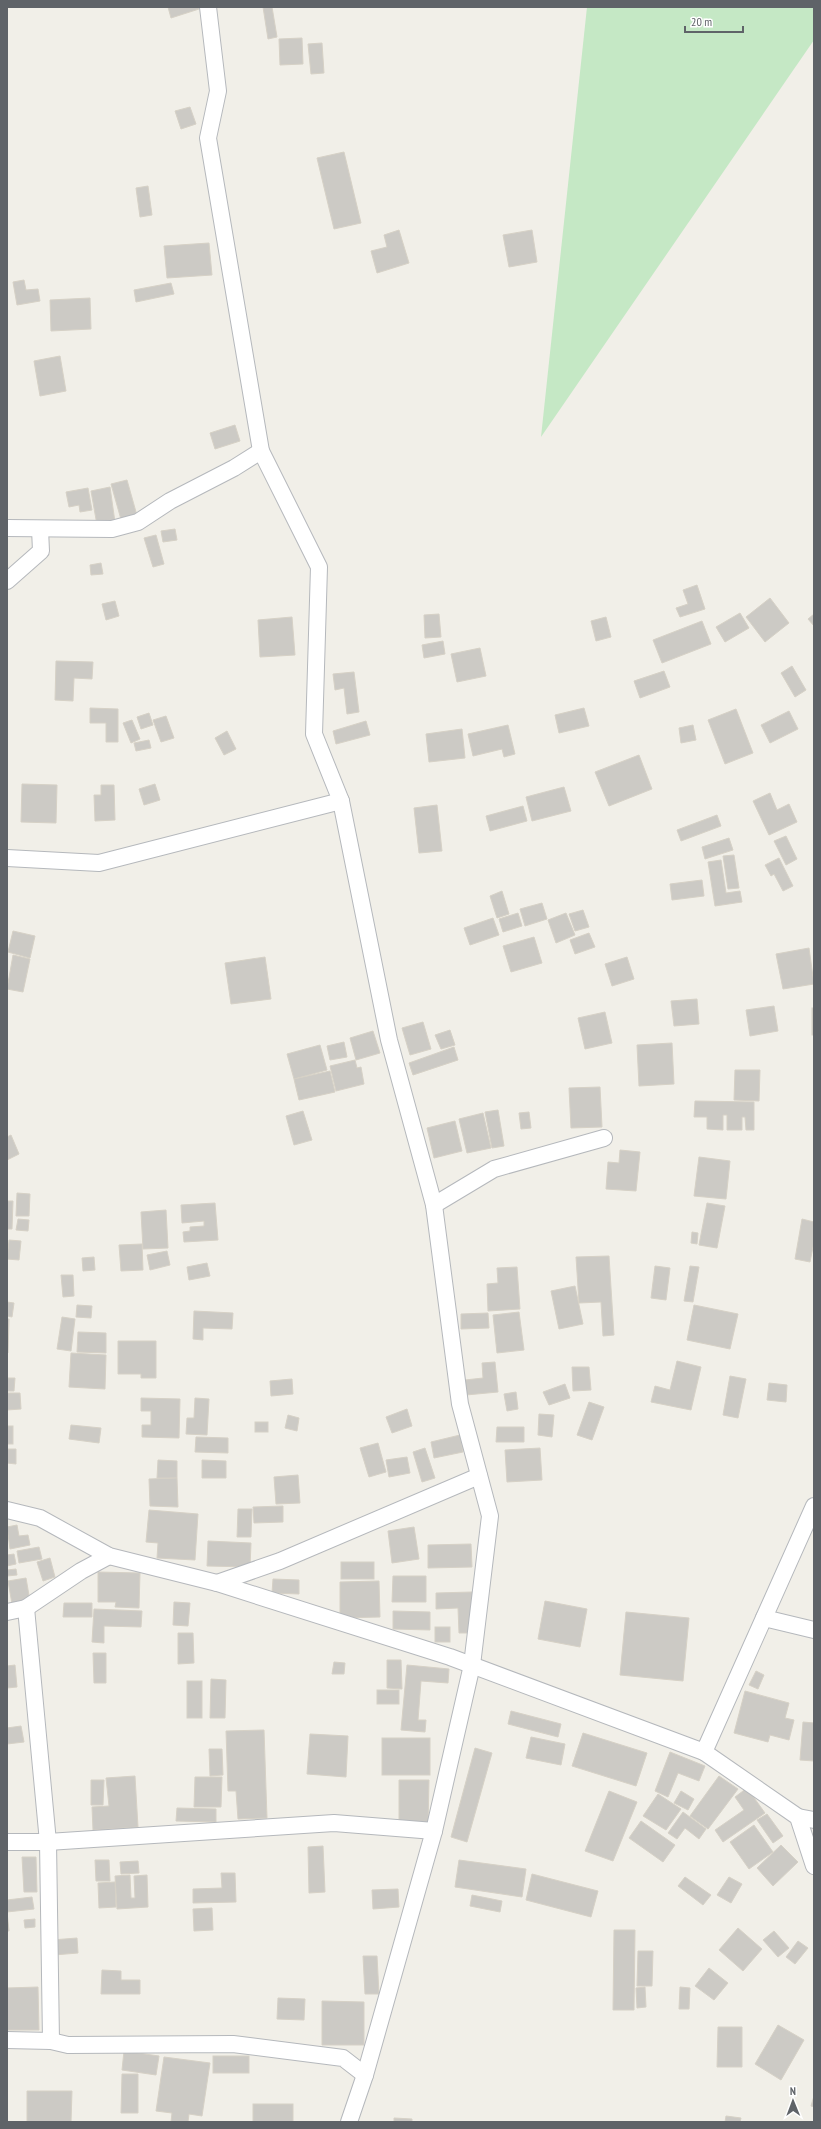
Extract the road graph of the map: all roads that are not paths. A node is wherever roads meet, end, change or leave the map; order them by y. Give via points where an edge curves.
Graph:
1 (208, 7) edge
2 (262, 451) junction
3 (7, 528) edge
4 (40, 529) junction
5 (7, 581) edge
6 (341, 801) junction
7 (7, 858) edge
8 (604, 1138) dead end
9 (434, 1204) junction
10 (479, 1476) junction
11 (814, 1506) edge
12 (7, 1510) edge
13 (109, 1556) junction
14 (217, 1583) junction
15 (26, 1608) junction
16 (7, 1612) edge
17 (764, 1618) junction
18 (814, 1630) edge
19 (472, 1665) junction
20 (704, 1752) junction
21 (798, 1817) junction
22 (814, 1820) edge
23 (434, 1831) junction
24 (7, 1842) edge
25 (48, 1842) junction
26 (814, 1866) edge
27 (7, 2040) edge
28 (51, 2040) junction
29 (365, 2075) junction
30 (349, 2122) edge

1 - 2 street via 218,91 208,138
2 - 4 street via 170,501 138,522 112,529
2 - 6 street via 319,566 314,734
3 - 4 street
4 - 5 street via 41,551
6 - 7 street via 99,863
6 - 9 street via 389,1040
8 - 9 street via 494,1169
9 - 10 street via 460,1404
10 - 14 street via 280,1561
10 - 19 street via 490,1516
11 - 17 street
12 - 13 street via 40,1518
13 - 14 street
13 - 15 street via 81,1571
14 - 19 street
15 - 16 street
15 - 25 street
17 - 18 street
17 - 20 street
19 - 20 street
19 - 23 street
20 - 21 street
21 - 22 street
21 - 26 street
23 - 25 street via 334,1823
23 - 29 street
24 - 25 street
25 - 28 street
27 - 28 street
28 - 29 street via 68,2045 233,2044 343,2058
29 - 30 street

